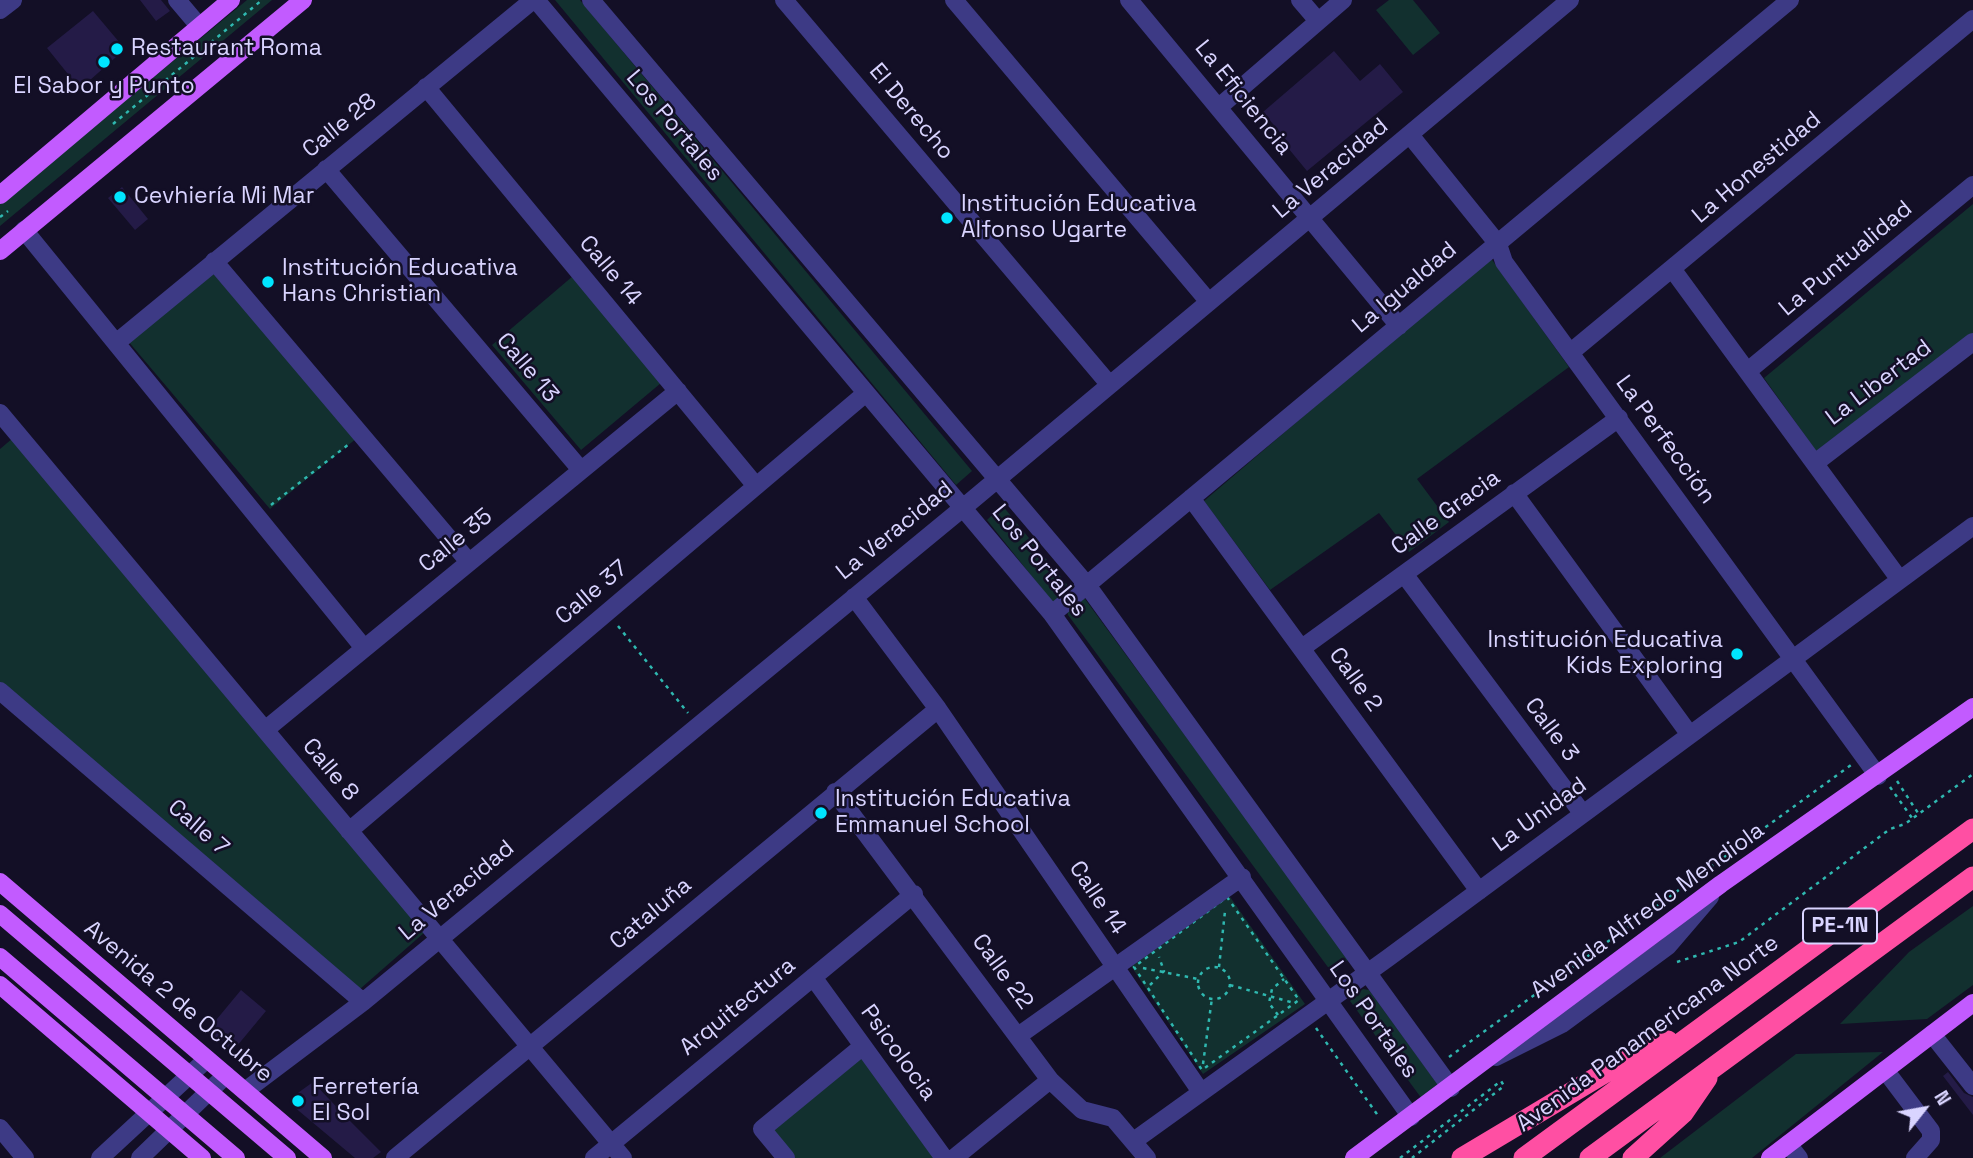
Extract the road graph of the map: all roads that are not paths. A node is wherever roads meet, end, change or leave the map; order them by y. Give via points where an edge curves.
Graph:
1 (13, 0) edge
2 (177, 0) edge
3 (231, 0) edge
4 (303, 0) edge
5 (534, 0) edge
6 (591, 0) edge
7 (784, 0) edge
8 (954, 0) edge
9 (1129, 0) edge
10 (1300, 0) edge
11 (1343, 0) edge
12 (1570, 0) edge
13 (1790, 0) edge
14 (0, 10) edge
15 (1973, 19) edge
16 (1318, 22) junction
17 (199, 26) junction
18 (426, 87) junction
19 (1219, 107) junction
20 (1410, 135) junction
21 (326, 169) junction
22 (1973, 185) edge
23 (5, 202) edge
24 (1311, 218) junction
25 (24, 230) junction
26 (1498, 244) junction
27 (0, 251) edge
28 (214, 261) junction
29 (1673, 270) junction
30 (1209, 302) junction
31 (1399, 326) junction
32 (1973, 342) edge
33 (116, 344) junction
34 (1571, 352) junction
35 (1749, 370) junction
36 (1109, 384) junction
37 (678, 391) junction
38 (866, 393) junction
39 (0, 413) edge
40 (1619, 418) junction
41 (7, 435) edge
42 (1815, 463) junction
43 (581, 470) junction
44 (997, 478) junction
45 (756, 486) junction
46 (1514, 494) junction
47 (1191, 498) junction
48 (964, 507) junction
49 (1973, 526) edge
50 (469, 562) junction
51 (1404, 573) junction
52 (1900, 580) junction
53 (1087, 584) junction
54 (854, 597) junction
55 (1052, 614) junction
56 (364, 648) junction
57 (1302, 648) junction
58 (1794, 658) junction
59 (0, 691) edge
60 (1973, 707) edge
61 (938, 709) junction
62 (265, 730) junction
63 (1690, 735) junction
64 (1882, 773) junction
65 (835, 792) junction
66 (1583, 814) junction
67 (1973, 829) edge
68 (349, 831) junction
69 (1242, 877) junction
70 (1973, 877) edge
71 (0, 883) edge
72 (1479, 891) junction
73 (914, 894) junction
74 (0, 914) edge
75 (439, 937) junction
76 (0, 957) edge
77 (1114, 967) junction
78 (1367, 973) junction
79 (813, 977) junction
80 (0, 985) edge
81 (1329, 999) junction
82 (363, 1002) junction
83 (1973, 1003) edge
84 (1708, 1023) junction
85 (1932, 1034) junction
86 (1018, 1036) junction
87 (863, 1046) junction
88 (530, 1047) junction
89 (207, 1059) junction
90 (1716, 1065) junction
91 (1885, 1070) junction
92 (191, 1075) junction
93 (226, 1075) junction
94 (1051, 1080) junction
95 (1973, 1086) edge
96 (1451, 1088) junction
97 (245, 1091) junction
98 (209, 1092) junction
99 (1201, 1092) junction
100 (166, 1099) junction
101 (150, 1114) junction
102 (186, 1115) junction
103 (1411, 1117) junction
104 (0, 1128) edge
105 (170, 1131) junction
106 (1135, 1140) junction
107 (611, 1143) junction
108 (1784, 1154) edge
109 (25, 1158) edge
110 (100, 1158) edge
111 (140, 1158) edge
112 (202, 1158) edge
113 (236, 1158) edge
114 (287, 1158) edge
115 (323, 1158) edge
116 (395, 1158) edge
117 (594, 1158) edge
118 (623, 1158) edge
119 (786, 1158) edge
120 (944, 1158) edge
121 (954, 1158) edge
122 (1147, 1158) edge
123 (1354, 1158) edge
124 (1462, 1158) edge
125 (1524, 1158) edge
126 (1590, 1158) edge
127 (1633, 1158) edge
128 (1915, 1158) edge

1 - 14 street
2 - 17 street
3 - 17 main road
4 - 25 main road
5 - 18 street, Calle 28
5 - 38 street, Los Portales
6 - 44 street, Los Portales
7 - 36 street, El Derecho
8 - 30 street
9 - 19 street, La Eficiencia
10 - 16 street
11 - 16 street
12 - 20 street, La Veracidad
13 - 26 street, La Igualdad
15 - 29 street, La Honestidad
16 - 19 street
17 - 23 main road
18 - 21 street, Calle 28
18 - 37 street, Calle 14
19 - 24 street, La Eficiencia
20 - 24 street, La Veracidad
20 - 26 street, La Perfección
21 - 28 street, Calle 28
21 - 43 street, Calle 13
22 - 35 street, La Puntualidad
24 - 30 street, La Veracidad
24 - 31 street, La Eficiencia
25 - 27 main road
25 - 33 street
26 - 31 street, La Igualdad
26 - 34 street, La Perfección via 1504,262
28 - 33 street, Calle 28
28 - 50 street
29 - 34 street, La Honestidad
29 - 35 street
30 - 36 street, La Veracidad
31 - 47 street, La Igualdad
32 - 42 street, La Libertad
33 - 56 street
34 - 40 street, La Perfección
35 - 42 street
36 - 44 street, La Veracidad
37 - 43 street, Calle 35
37 - 45 street, Calle 14
38 - 45 street, Calle 37
38 - 48 street, Los Portales
39 - 41 street, Calle 8
40 - 46 street, Calle Gracia
40 - 58 street, La Perfección
41 - 62 street, Calle 8
42 - 52 street
43 - 50 street, Calle 35
44 - 48 street, La Veracidad
44 - 53 street, Los Portales
45 - 68 street, Calle 37
46 - 51 street, Calle Gracia
46 - 63 street
47 - 53 street, La Igualdad
47 - 57 street, Calle 2
48 - 54 street, La Veracidad
48 - 55 street, Los Portales
49 - 52 street, La Unidad
50 - 56 street, Calle 35
51 - 57 street, Calle Gracia
51 - 66 street, Calle 3
52 - 58 street, La Unidad
53 - 55 street, La Igualdad
53 - 78 street, Los Portales
54 - 61 street, Calle 14
54 - 75 street, La Veracidad
55 - 69 street, Los Portales
56 - 62 street, Calle 35
57 - 72 street, Calle 2
58 - 63 street, La Unidad
58 - 64 street, La Perfección
59 - 82 street, Calle 7
60 - 64 main road, Avenida Alfredo Mendiola
61 - 65 street, Cataluña
61 - 77 street, Calle 14
62 - 68 street, Calle 8
63 - 66 street, La Unidad
64 - 96 main road, Avenida Alfredo Mendiola via 1721,884
65 - 73 street, Calle 22
65 - 88 street, Cataluña
66 - 72 street, La Unidad
67 - 84 highway, Avenida Panamericana Norte / PE-1N
68 - 75 street, Calle 8
69 - 77 street
69 - 81 street, Los Portales
70 - 90 highway, PE-1N
71 - 89 main road, Avenida 2 de Octubre
72 - 78 street, La Unidad
73 - 79 street, Arquitectura
73 - 86 street, Calle 22
74 - 92 main road, Avenida 2 de Octubre
75 - 82 street, La Veracidad
75 - 88 street, Calle 8
76 - 100 main road
77 - 86 street
77 - 99 street, Calle 14
78 - 81 street, La Unidad
78 - 96 street, Los Portales
79 - 87 street, Psicolocia
79 - 107 street, Arquitectura
80 - 101 main road
81 - 99 street, La Unidad via 1301,1009
81 - 103 street, Los Portales
82 - 97 street, La Veracidad
83 - 85 main road
84 - 124 highway via 1626,1060
84 - 125 highway, Avenida Panamericana Norte / PE-1N
85 - 91 main road
85 - 95 street
86 - 94 street, Calle 22
87 - 119 street via 762,1129
87 - 120 street, Psicolocia
88 - 107 street, Calle 8
88 - 116 street, Cataluña
89 - 92 street
89 - 93 main road, Avenida 2 de Octubre
90 - 126 highway, PE-1N
90 - 127 highway via 1683,1113
91 - 108 main road
91 - 128 street via 1931,1131 1931,1140
92 - 98 main road, Avenida 2 de Octubre
92 - 100 street
93 - 97 main road, Avenida 2 de Octubre
93 - 98 street
94 - 106 street, Calle 22 via 1082,1110 1113,1118
94 - 121 street
96 - 103 main road, Avenida Alfredo Mendiola
97 - 115 main road, Avenida 2 de Octubre
98 - 102 street
98 - 114 main road, Avenida 2 de Octubre
99 - 106 street, La Unidad
100 - 101 street
100 - 102 main road
101 - 105 main road
101 - 110 street
102 - 105 street
102 - 113 main road
103 - 123 main road, Avenida Alfredo Mendiola
104 - 109 street
105 - 111 street
105 - 112 main road
106 - 122 street, Calle 22
107 - 117 street, Arquitectura
107 - 118 street, Calle 8

